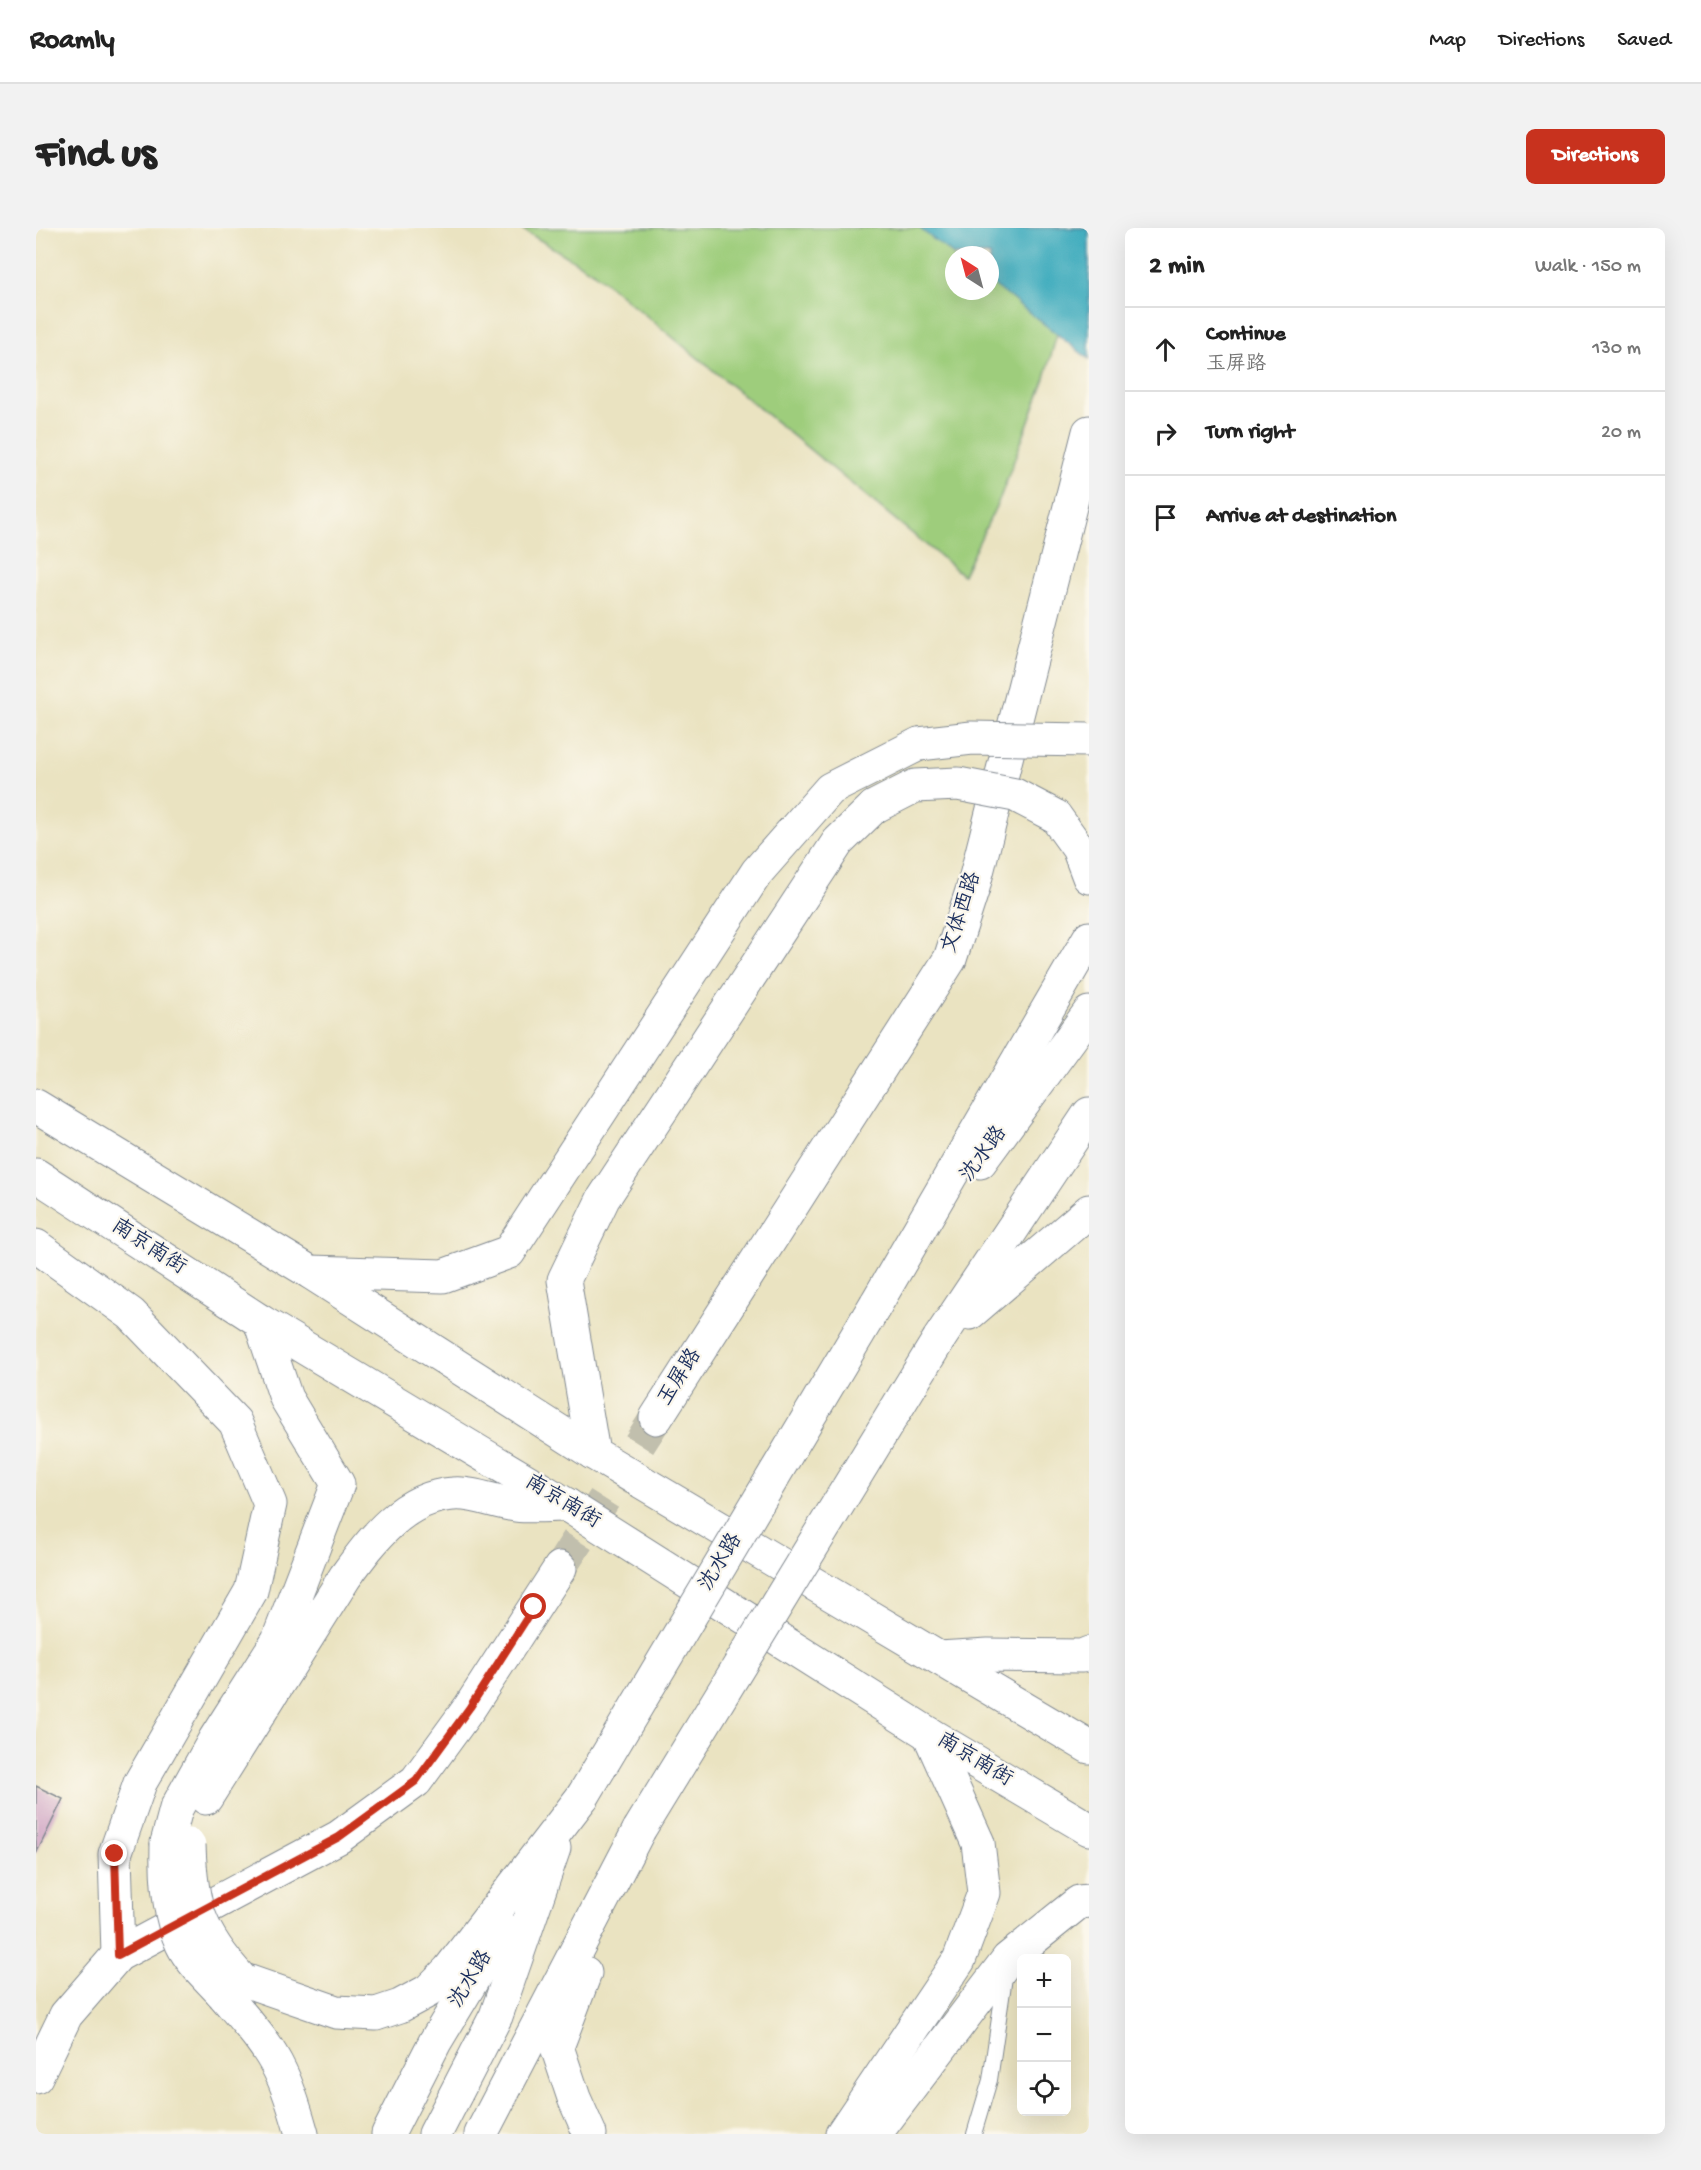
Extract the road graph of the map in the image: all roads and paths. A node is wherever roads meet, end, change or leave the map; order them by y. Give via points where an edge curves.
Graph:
1 (1089, 432) edge
2 (1089, 740) edge
3 (1089, 877) edge
4 (1089, 938) edge
5 (1089, 1013) edge
6 (36, 1106) edge
7 (1089, 1114) edge
8 (36, 1175) edge
9 (1089, 1211) edge
10 (36, 1246) edge
11 (310, 1272) junction
12 (876, 1304) junction
13 (260, 1321) junction
14 (707, 1338) joint
15 (939, 1339) junction
16 (656, 1418) tunnel mouth
17 (593, 1453) junction
18 (567, 1505) junction
19 (560, 1568) tunnel mouth
20 (1089, 1653) edge
21 (939, 1658) junction
22 (929, 1734) junction
23 (1089, 1747) edge
24 (583, 1796) junction
25 (1089, 1829) edge
26 (639, 1830) junction
27 (558, 1838) junction
28 (178, 1844) junction
29 (1089, 1901) edge
30 (118, 1955) junction
31 (1008, 1959) junction
32 (232, 1987) junction
33 (36, 2077) edge
34 (302, 2134) edge
35 (388, 2134) edge
36 (435, 2134) edge
37 (481, 2134) edge
38 (590, 2134) edge
39 (842, 2134) edge
40 (875, 2134) edge
41 (975, 2134) edge

1 - 14 main road, 文体西路 via 973,888 950,958
2 - 11 main road, bridge via 972,738 919,744 830,789 757,872 509,1252 443,1276
3 - 17 main road, bridge via 1078,848 1055,816 1015,795 958,784 915,786 874,807 838,842 603,1199 564,1280
4 - 12 main road
5 - 12 main road, 沈水路
6 - 11 main road
7 - 15 main road
8 - 13 main road, 南京南街
9 - 15 main road
10 - 30 main road via 131,1314 235,1422 270,1504 251,1591 141,1783 115,1854
11 - 17 main road
12 - 24 main road, 沈水路, bridge
13 - 18 main road, 南京南街
13 - 28 main road via 286,1398 338,1484 278,1640 215,1738 176,1809
14 - 16 main road, 玉屏路
15 - 26 main road, bridge
17 - 21 main road
18 - 22 main road, 南京南街
18 - 28 main road via 517,1505 455,1493 407,1508 368,1546 345,1577
19 - 30 main road via 470,1707 416,1781 339,1837
20 - 21 main road
21 - 23 main road
22 - 25 main road, 南京南街
22 - 39 main road via 978,1844 984,1893 959,1960
24 - 27 main road, 沈水路
24 - 32 main road via 449,1970 428,1991 376,2014 336,2012
26 - 37 main road
26 - 38 main road via 557,2047
27 - 35 main road, 沈水路 via 435,2042
27 - 36 main road via 496,2016
28 - 32 main road, bridge via 194,1901
29 - 31 main road via 1079,1902
30 - 33 main road via 66,2015
31 - 40 main road
31 - 41 lane via 990,2080
32 - 34 main road via 279,2069

